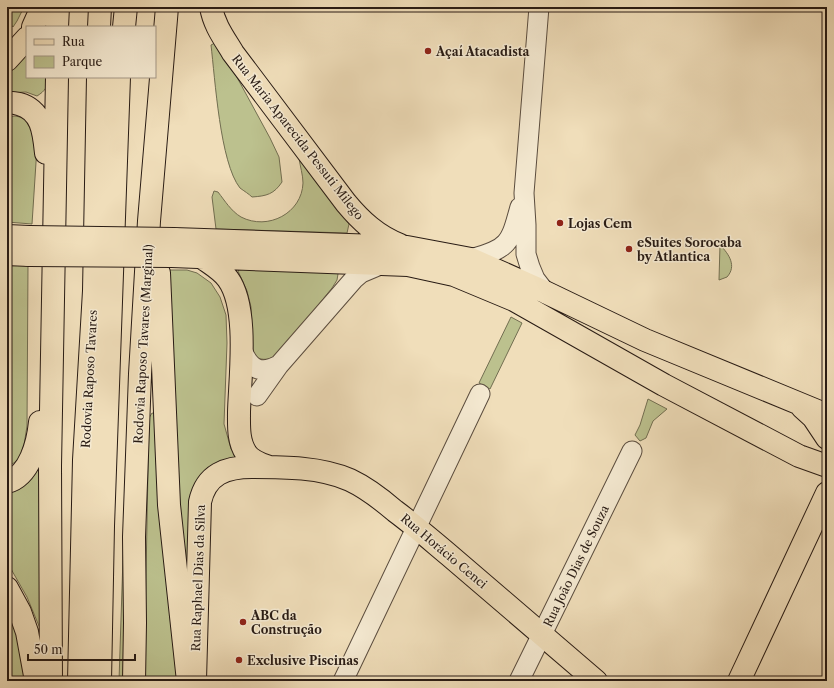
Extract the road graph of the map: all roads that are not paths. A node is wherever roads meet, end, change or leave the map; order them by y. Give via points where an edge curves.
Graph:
1 (42, 7) edge
2 (58, 7) edge
3 (100, 7) edge
4 (119, 7) edge
5 (126, 7) edge
6 (167, 7) edge
7 (211, 7) edge
8 (539, 7) edge
9 (33, 26) edge
10 (57, 26) edge
11 (99, 26) edge
12 (119, 26) edge
13 (124, 26) edge
14 (26, 39) edge
15 (7, 60) edge
16 (57, 78) edge
17 (98, 78) edge
18 (119, 78) edge
19 (7, 104) edge
20 (155, 150) junction
21 (524, 193) junction
22 (7, 236) edge
23 (29, 246) junction
24 (173, 247) junction
25 (407, 247) junction
26 (257, 251) junction
27 (7, 254) edge
28 (200, 256) junction
29 (471, 259) junction
30 (380, 265) junction
31 (54, 281) junction
32 (545, 292) junction
33 (53, 320) junction
34 (242, 350) junction
35 (480, 394) dead end
36 (792, 400) junction
37 (827, 415) edge
38 (827, 438) edge
39 (632, 451) dead end
40 (827, 466) edge
41 (269, 467) junction
42 (7, 482) edge
43 (827, 493) edge
44 (416, 527) junction
45 (7, 588) edge
46 (13, 607) edge
47 (542, 636) junction
48 (36, 681) edge
49 (51, 681) edge
50 (79, 681) edge
51 (100, 681) edge
52 (134, 681) edge
53 (188, 681) edge
54 (195, 681) edge
55 (343, 681) edge
56 (519, 681) edge
57 (596, 681) edge
58 (739, 681) edge

1 - 9 main road
2 - 10 main road
3 - 11 main road
4 - 12 main road
5 - 13 main road
6 - 20 main road, Rodovia Raposo Tavares (Marginal)
7 - 25 main road, Rua Maria Aparecida Pessuti Milego via 220,32 233,53 346,203 363,223 375,232
8 - 21 street
14 - 15 main road
16 - 31 main road
17 - 50 main road, Rodovia Raposo Tavares via 94,291 84,460
18 - 51 main road, Rodovia Raposo Tavares
19 - 31 main road via 11,102 27,106 40,121 48,173
20 - 52 main road, Rodovia Raposo Tavares (Marginal) via 140,374 134,536
20 - 53 main road via 169,505
21 - 29 street via 513,232 506,243 494,252
21 - 32 street via 526,254 535,279
22 - 23 main road
23 - 24 main road, bridge
23 - 27 main road
24 - 26 main road
24 - 28 main road
25 - 26 main road
25 - 29 main road
26 - 28 main road
26 - 30 main road
28 - 34 main road via 218,268 228,278 235,291
29 - 32 main road
30 - 34 street via 354,279 266,378 247,361
30 - 40 main road via 408,265 454,275 514,300 664,385 799,456
31 - 33 main road
32 - 36 main road via 645,340
33 - 42 main road via 38,440 28,463
33 - 49 main road via 50,466
34 - 41 main road via 240,439 246,455
35 - 44 street
36 - 37 main road
36 - 38 main road via 813,417
39 - 47 street, Rua João Dias de Souza
41 - 44 main road, Rua Horácio Cenci via 328,472 350,480 370,490
41 - 54 main road, Rua Raphael Dias da Silva via 226,470 210,480 201,494
43 - 58 main road
44 - 47 main road, Rua Horácio Cenci
44 - 55 street
45 - 46 main road
46 - 48 main road via 27,632
47 - 56 street, Rua João Dias de Souza
47 - 57 main road, Rua Horácio Cenci

